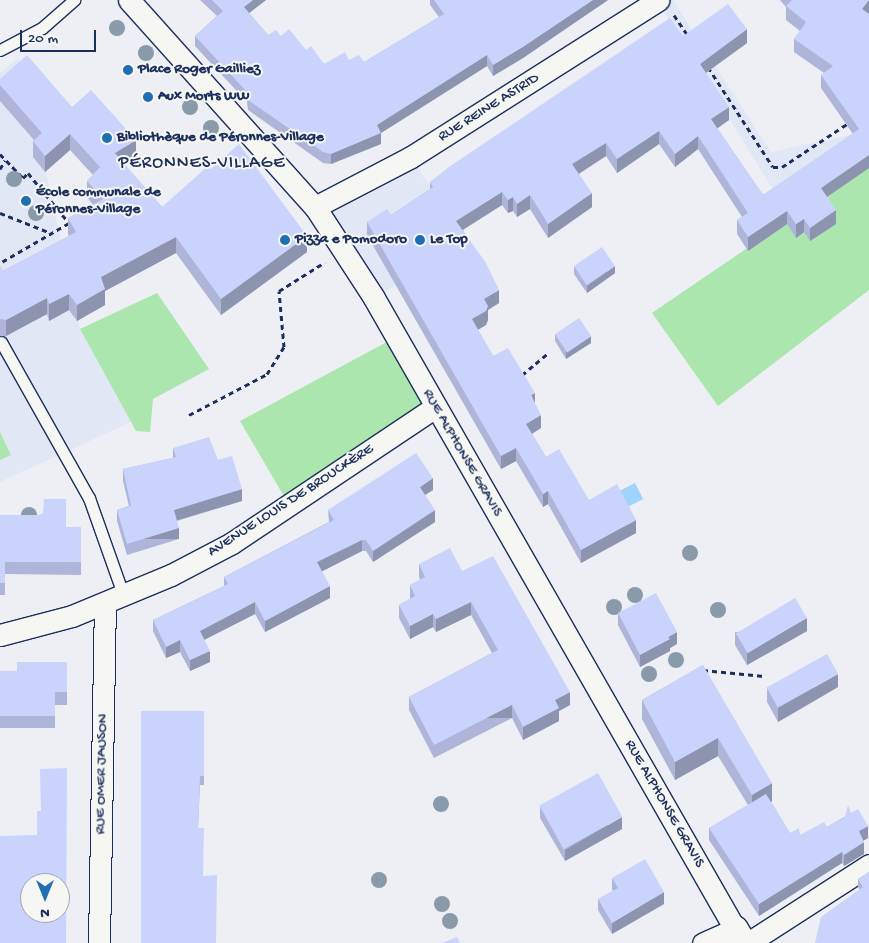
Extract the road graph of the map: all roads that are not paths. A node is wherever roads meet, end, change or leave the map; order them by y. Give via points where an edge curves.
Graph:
1 (74, 0) edge
2 (129, 0) edge
3 (664, 4) edge
4 (0, 50) edge
5 (315, 207) junction
6 (1, 342) dead end
7 (435, 407) junction
8 (114, 601) junction
9 (0, 634) edge
10 (869, 865) edge
11 (742, 938) edge
12 (99, 943) edge
13 (703, 943) edge

1 - 4 lane via 42,28
2 - 5 street, RUE ALPHONSE GRAVIS
3 - 5 street, RUE REINE ASTRID via 411,157
5 - 7 street, RUE ALPHONSE GRAVIS
6 - 8 lane via 89,498
7 - 8 street, AVENUE LOUIS DE BROUCKÈRE via 232,543
7 - 11 street, RUE ALPHONSE GRAVIS
8 - 9 street, AVENUE LOUIS DE BROUCKÈRE
8 - 12 street, RUE OMER JAUSON
10 - 11 street
11 - 13 street

